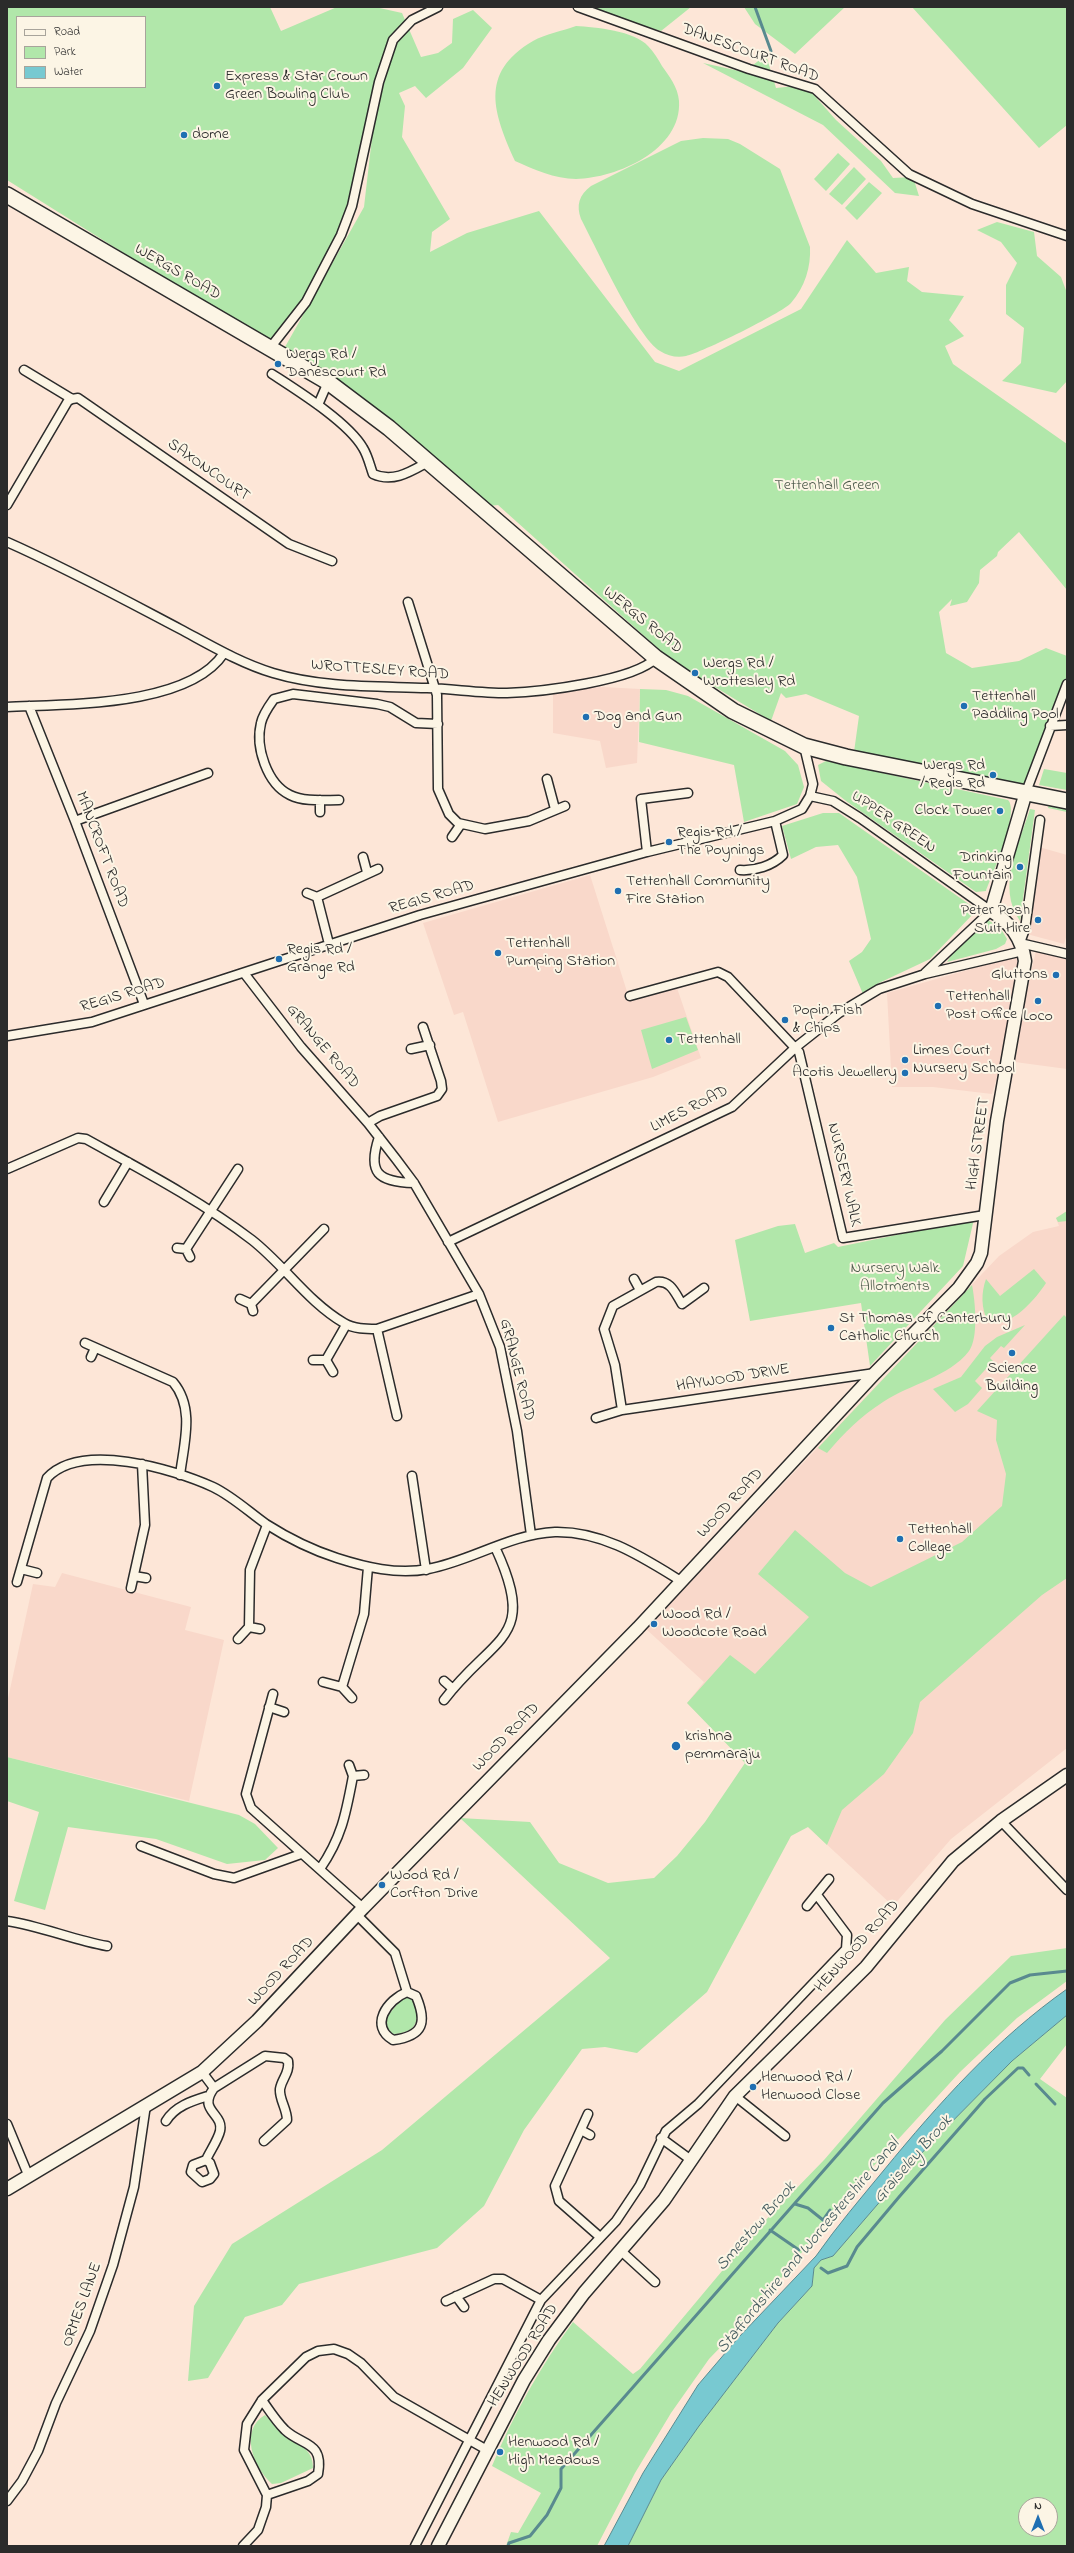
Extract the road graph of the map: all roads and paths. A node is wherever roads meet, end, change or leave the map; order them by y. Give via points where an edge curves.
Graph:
1 (438, 7) edge
2 (578, 7) edge
3 (7, 195) edge
4 (1067, 236) edge
5 (270, 348) junction
6 (24, 370) dead end
7 (272, 374) dead end
8 (328, 382) junction
9 (72, 399) junction
10 (318, 405) junction
11 (428, 462) junction
12 (7, 505) edge
13 (7, 542) edge
14 (332, 561) dead end
15 (408, 602) dead end
16 (224, 653) junction
17 (656, 658) junction
18 (1067, 684) edge
19 (436, 688) junction
20 (29, 706) junction
21 (7, 707) edge
22 (438, 724) junction
23 (1067, 725) edge
24 (1050, 726) junction
25 (804, 746) junction
26 (208, 773) dead end
27 (547, 779) dead end
28 (1026, 792) junction
29 (688, 793) dead end
30 (810, 796) junction
31 (320, 800) junction
32 (339, 800) dead end
33 (1067, 801) edge
34 (565, 806) dead end
35 (555, 809) junction
36 (320, 812) dead end
37 (1040, 820) dead end
38 (75, 821) junction
39 (775, 821) junction
40 (461, 824) junction
41 (452, 837) dead end
42 (647, 852) junction
43 (363, 857) dead end
44 (378, 869) dead end
45 (740, 870) dead end
46 (367, 872) junction
47 (307, 893) dead end
48 (317, 897) junction
49 (991, 911) junction
50 (329, 944) junction
51 (1022, 947) junction
52 (1067, 954) edge
53 (244, 972) junction
54 (925, 974) junction
55 (630, 996) dead end
56 (144, 1004) junction
57 (423, 1027) dead end
58 (7, 1036) edge
59 (430, 1045) junction
60 (796, 1047) junction
61 (411, 1049) dead end
62 (368, 1123) junction
63 (379, 1137) junction
64 (128, 1162) junction
65 (7, 1169) edge
66 (238, 1169) dead end
67 (414, 1183) junction
68 (104, 1202) dead end
69 (209, 1210) junction
70 (985, 1215) junction
71 (324, 1229) dead end
72 (448, 1242) junction
73 (177, 1248) dead end
74 (186, 1249) junction
75 (980, 1253) joint
76 (190, 1257) dead end
77 (284, 1269) junction
78 (634, 1279) dead end
79 (704, 1288) dead end
80 (640, 1290) junction
81 (479, 1294) junction
82 (240, 1299) dead end
83 (346, 1325) junction
84 (377, 1329) junction
85 (85, 1343) dead end
86 (95, 1348) junction
87 (92, 1357) dead end
88 (313, 1360) dead end
89 (326, 1360) junction
90 (333, 1372) dead end
91 (875, 1373) junction
92 (622, 1410) junction
93 (397, 1416) dead end
94 (596, 1418) dead end
95 (142, 1464) junction
96 (180, 1475) junction
97 (412, 1476) dead end
98 (267, 1525) junction
99 (531, 1535) junction
100 (495, 1547) junction
101 (368, 1567) junction
102 (21, 1569) junction
103 (426, 1570) junction
104 (37, 1573) dead end
105 (134, 1576) junction
106 (146, 1578) dead end
107 (681, 1581) junction
108 (17, 1582) dead end
109 (131, 1588) dead end
110 (248, 1627) junction
111 (260, 1629) dead end
112 (238, 1639) dead end
113 (444, 1681) dead end
114 (323, 1682) dead end
115 (342, 1687) junction
116 (452, 1689) junction
117 (273, 1694) dead end
118 (352, 1698) dead end
119 (444, 1700) dead end
120 (269, 1707) junction
121 (284, 1712) dead end
122 (349, 1766) dead end
123 (364, 1775) dead end
124 (1067, 1775) edge
125 (353, 1776) junction
126 (1001, 1821) junction
127 (141, 1846) dead end
128 (301, 1854) junction
129 (320, 1868) junction
130 (829, 1879) dead end
131 (1067, 1890) edge
132 (817, 1896) junction
133 (807, 1906) dead end
134 (360, 1911) junction
135 (7, 1921) edge
136 (107, 1946) dead end
137 (407, 1992) junction
138 (202, 2072) junction
139 (214, 2088) junction
140 (208, 2096) junction
141 (735, 2096) junction
142 (146, 2105) junction
143 (588, 2114) dead end
144 (166, 2121) dead end
145 (7, 2124) edge
146 (581, 2130) junction
147 (590, 2135) dead end
148 (785, 2136) dead end
149 (661, 2138) junction
150 (264, 2141) dead end
151 (206, 2160) dead end
152 (690, 2160) junction
153 (29, 2177) junction
154 (7, 2189) edge
155 (600, 2237) junction
156 (620, 2250) junction
157 (655, 2282) dead end
158 (456, 2296) junction
159 (541, 2300) junction
160 (446, 2301) dead end
161 (464, 2307) dead end
162 (262, 2400) junction
163 (469, 2441) junction
164 (487, 2450) junction
165 (266, 2495) junction
166 (7, 2501) edge
167 (243, 2546) edge
168 (415, 2546) edge
169 (438, 2546) edge

1 - 5 street via 412,20 393,40 379,82 352,206 341,235 306,302
2 - 4 street, DANESCOURT ROAD via 749,70 815,89 909,174 972,204
3 - 5 highway, WERGS ROAD
5 - 8 highway, WERGS ROAD
6 - 9 street, SAXONCOURT
7 - 10 street
8 - 10 street
8 - 11 highway, WERGS ROAD via 389,428
9 - 12 street via 68,401
9 - 14 street, SAXONCOURT via 78,398 289,544
10 - 11 street via 363,448 373,474 383,479 401,476
11 - 17 highway, WERGS ROAD
13 - 16 street, WROTTESLEY ROAD via 41,557
15 - 19 street
16 - 19 street, WROTTESLEY ROAD via 272,673 306,681 338,685
16 - 20 street via 213,668 194,680 140,696 114,702
17 - 19 street, WROTTESLEY ROAD via 642,669 551,688 507,692
17 - 25 highway, WERGS ROAD via 733,711
18 - 24 street
19 - 22 street
20 - 21 street
20 - 38 street, MANCROFT ROAD
22 - 31 street via 416,723 390,707 377,704 293,694 274,699 261,722 261,749 266,765 279,788 291,796
22 - 40 street via 438,789 449,814
23 - 24 street
24 - 28 street
25 - 28 highway, WERGS ROAD via 846,757
25 - 30 street via 813,784
26 - 38 street
27 - 35 street
28 - 33 highway, WERGS ROAD
28 - 49 street
29 - 42 street via 641,799
30 - 39 street, REGIS ROAD via 802,809
30 - 49 street, UPPER GREEN via 833,801 860,818
31 - 32 street
31 - 36 street
34 - 35 street
35 - 40 street via 511,826 485,829
37 - 51 street
38 - 56 street, MANCROFT ROAD
39 - 42 street, REGIS ROAD
39 - 45 street via 783,855 778,860 752,871
40 - 41 street
42 - 50 street, REGIS ROAD via 420,915
43 - 46 street
44 - 46 street
46 - 48 street
47 - 48 street
48 - 50 street
49 - 51 street via 1008,924
49 - 54 street, LIMES ROAD
50 - 53 street, REGIS ROAD
51 - 52 street
51 - 54 street, LIMES ROAD
51 - 70 street, HIGH STREET via 1025,961 997,1121
53 - 56 street, REGIS ROAD
53 - 62 street, GRANGE ROAD via 301,1047
54 - 60 street, LIMES ROAD via 880,989 839,1013
55 - 60 street via 718,972 728,976
56 - 58 street, REGIS ROAD via 92,1022
57 - 59 street
59 - 61 street
59 - 62 street via 441,1081 442,1089 437,1096 380,1116
60 - 70 street, NURSERY WALK via 817,1122 842,1238
60 - 72 street, LIMES ROAD via 732,1107
62 - 63 street, GRANGE ROAD
63 - 67 street, GRANGE ROAD
63 - 67 street via 373,1160 382,1179 397,1183
64 - 65 street via 86,1139 78,1138
64 - 68 street
64 - 69 street
66 - 69 street
67 - 72 street, GRANGE ROAD
69 - 74 street
69 - 77 street via 251,1239
70 - 75 street, HIGH STREET
71 - 77 street
72 - 81 street, GRANGE ROAD
73 - 74 street
74 - 76 street
75 - 91 street, WOOD ROAD via 977,1263 959,1288
77 - 82 street via 252,1307
77 - 83 street via 315,1303
78 - 80 street
79 - 80 street via 682,1304 664,1281
80 - 92 street via 613,1306 604,1329 615,1365
81 - 84 street
81 - 99 street, GRANGE ROAD via 500,1347 517,1432
83 - 84 street
83 - 89 street
84 - 93 street
85 - 86 street
86 - 87 street
86 - 96 street via 173,1382 180,1391 187,1418
88 - 89 street
89 - 90 street
91 - 92 street, HAYWOOD DRIVE
91 - 107 street, WOOD ROAD
92 - 94 street, HAYWOOD DRIVE
95 - 96 street
95 - 102 street via 103,1460 67,1464 55,1470 48,1478 39,1502
95 - 105 street via 145,1525
96 - 98 street via 214,1488
97 - 103 street
98 - 101 street via 312,1549
98 - 110 street via 250,1570
99 - 100 street
99 - 107 street via 556,1532 602,1539 632,1551
100 - 103 street
100 - 116 street via 512,1587 513,1619 507,1633
101 - 103 street via 406,1571
101 - 115 street via 364,1614
102 - 104 street
102 - 108 street
105 - 106 street
105 - 109 street
107 - 134 street, WOOD ROAD
110 - 111 street
110 - 112 street
113 - 116 street
114 - 115 street
115 - 118 street
116 - 119 street
117 - 120 street
120 - 121 street
120 - 128 street via 246,1794 250,1808
122 - 125 street
123 - 125 street
124 - 126 street, HENWOOD ROAD
125 - 129 street via 344,1823 335,1847
126 - 131 street
126 - 141 street, HENWOOD ROAD via 953,1860 866,1967
127 - 128 street via 214,1874 234,1878
128 - 129 street
129 - 134 street
130 - 132 street
132 - 133 street
132 - 149 street, HENWOOD ROAD via 847,1935 846,1949 842,1956 698,2104 673,2123
134 - 137 street via 395,1953
134 - 138 street, WOOD ROAD via 257,2021
135 - 136 street
137 - 137 street via 416,1996 422,2024 419,2031 412,2035 393,2040 385,2035 381,2028 382,2018 398,1996
138 - 139 street
138 - 142 street, WOOD ROAD
139 - 140 street
139 - 150 street via 265,2056 284,2058 288,2061 288,2071 280,2087 287,2120
140 - 144 street via 186,2103 170,2114
140 - 151 street via 209,2107 219,2122 220,2130
141 - 148 street
141 - 152 street, HENWOOD ROAD
142 - 153 street, WOOD ROAD
142 - 166 street, ORMES LANE via 134,2187 113,2265 95,2318 56,2403 38,2451 22,2481
143 - 146 street
145 - 153 street
146 - 147 street
146 - 155 street via 555,2186 555,2192 559,2200
149 - 152 street
149 - 155 street, HENWOOD ROAD via 640,2185 616,2222
152 - 156 street, HENWOOD ROAD via 664,2200
153 - 154 street, WOOD ROAD
155 - 159 street, HENWOOD ROAD
156 - 157 street
156 - 164 street, HENWOOD ROAD via 549,2340 524,2380
158 - 159 street, HENWOOD ROAD via 494,2280 503,2280
158 - 160 street, HENWOOD ROAD
158 - 161 street
159 - 163 street, HENWOOD ROAD
162 - 163 street via 306,2357 318,2351 334,2349 361,2363 399,2400
162 - 165 street via 247,2424 244,2450
162 - 165 street via 286,2430 308,2442 317,2452 320,2463 318,2474 308,2481
163 - 164 street
163 - 168 street, HENWOOD ROAD
164 - 169 street, HENWOOD ROAD
165 - 167 street via 266,2507 258,2530

